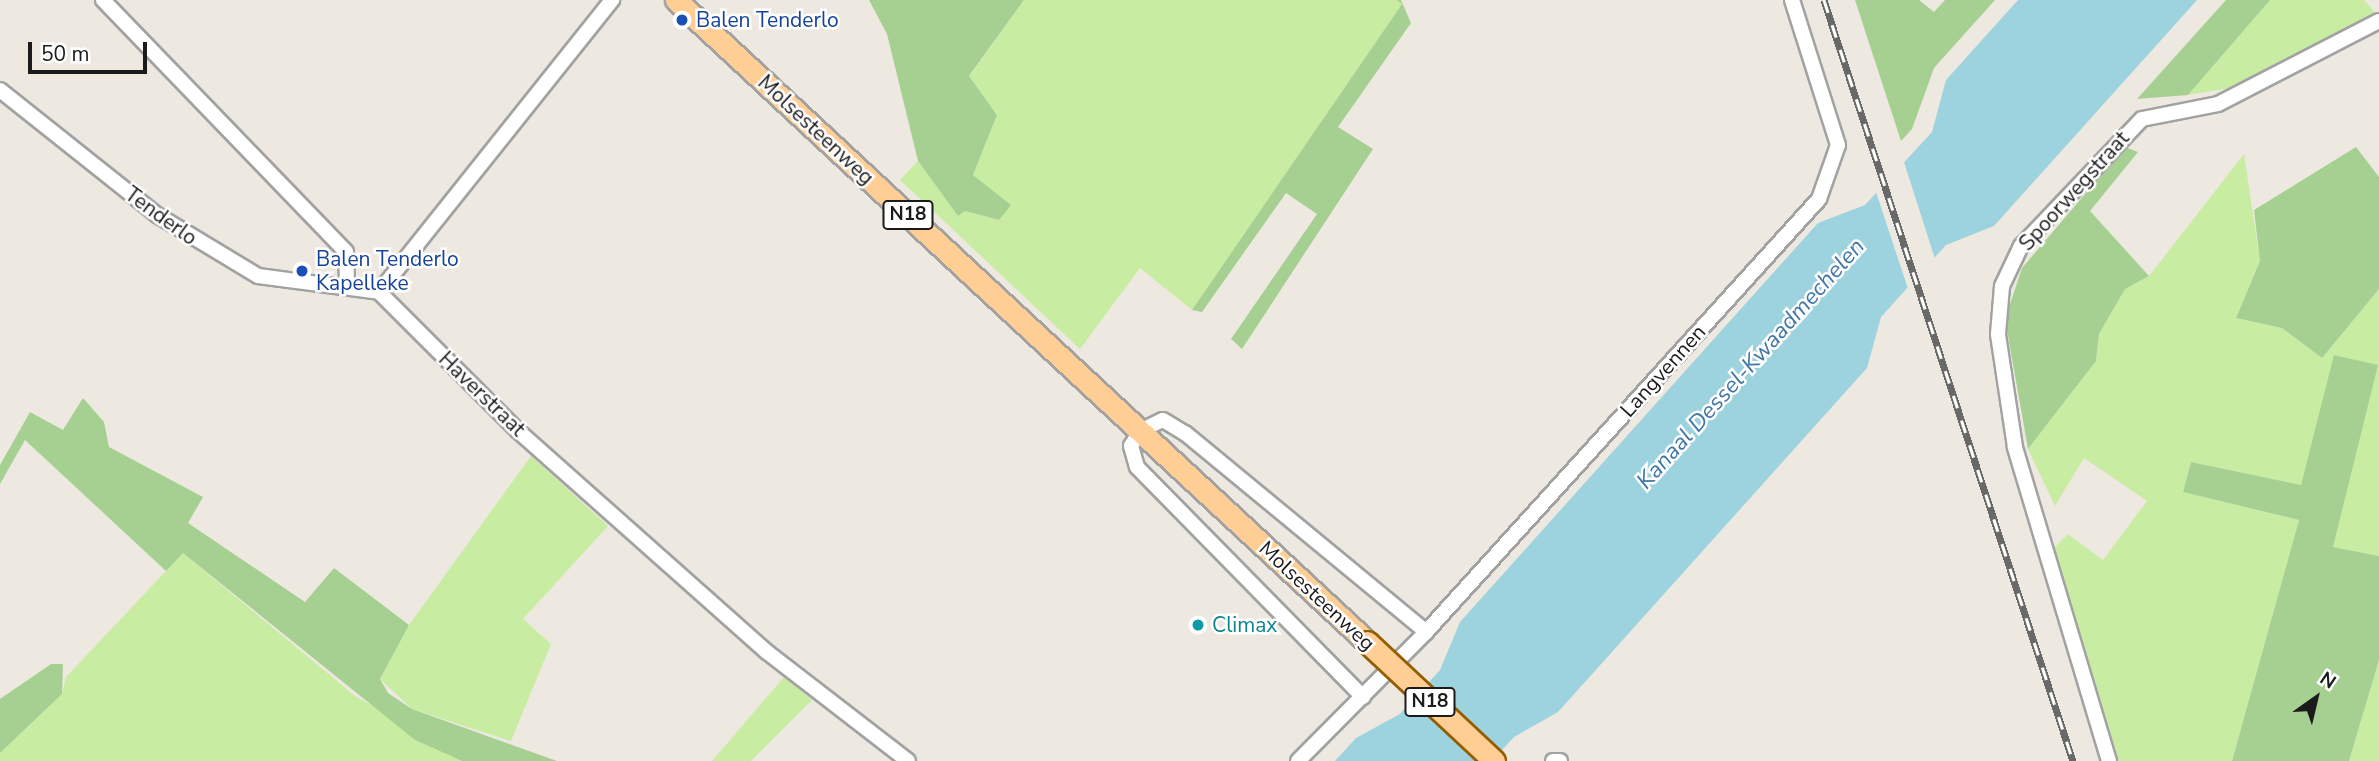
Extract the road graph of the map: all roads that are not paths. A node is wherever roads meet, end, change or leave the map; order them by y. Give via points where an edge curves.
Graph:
1 (103, 0) edge
2 (612, 0) edge
3 (676, 0) edge
4 (1792, 0) edge
5 (2379, 22) edge
6 (0, 90) edge
7 (347, 286) junction
8 (379, 292) junction
9 (1140, 431) junction
10 (1426, 632) junction
11 (1363, 697) junction
12 (908, 761) edge
13 (1298, 761) edge
14 (1494, 761) edge
15 (2109, 761) edge

1 - 7 street via 346,252
2 - 8 street
3 - 9 main road, Molsesteenweg / N18
4 - 10 street, Langvennen via 1838,145 1827,186
5 - 15 street, Spoorwegstraat via 2218,104 2142,119 2021,246 2002,286 1999,347 2015,447
6 - 7 street, Tenderlo via 196,243 258,276
7 - 8 street
8 - 12 street, Haverstraat via 518,431 757,643
9 - 10 street, Molsesteenweg via 1163,421 1185,433
9 - 11 street, Molsesteenweg via 1131,446 1137,467
9 - 14 main road, Molsesteenweg / N18, bridge
10 - 11 street, Langvennen
11 - 13 street, Langvennen

